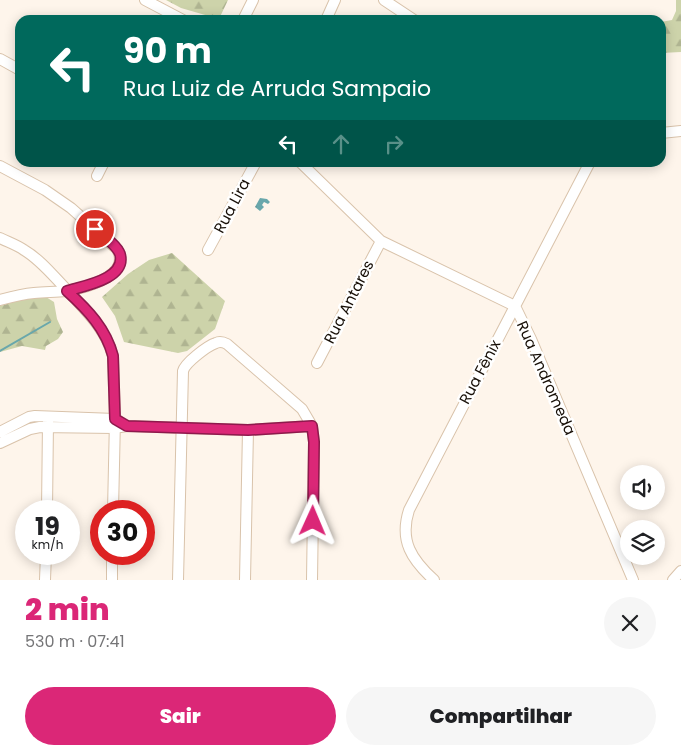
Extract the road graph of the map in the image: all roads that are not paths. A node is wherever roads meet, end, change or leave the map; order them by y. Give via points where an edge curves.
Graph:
1 (144, 0) edge
2 (253, 0) edge
3 (336, 0) edge
4 (384, 0) edge
5 (173, 15) edge
6 (246, 15) edge
7 (328, 15) edge
8 (406, 15) edge
9 (0, 59) edge
10 (15, 67) edge
11 (681, 131) edge
12 (666, 132) edge
13 (0, 166) edge
14 (102, 167) edge
15 (253, 167) edge
16 (305, 167) edge
17 (587, 167) edge
18 (97, 176) dead end
19 (0, 238) edge
20 (381, 241) junction
21 (208, 250) dead end
22 (67, 291) junction
23 (0, 300) edge
24 (515, 306) junction
25 (318, 364) dead end
26 (48, 416) junction
27 (114, 424) junction
28 (312, 426) junction
29 (48, 427) junction
30 (182, 428) junction
31 (248, 430) junction
32 (0, 432) edge
33 (0, 443) edge
34 (47, 500) edge
35 (113, 500) edge
36 (46, 565) edge
37 (112, 565) edge
38 (681, 571) edge
39 (45, 580) edge
40 (112, 580) edge
41 (178, 580) edge
42 (245, 580) edge
43 (312, 580) edge
44 (434, 580) edge
45 (633, 580) edge
46 (673, 580) edge

1 - 5 street
2 - 6 street
3 - 7 street
4 - 8 street
9 - 10 street
11 - 12 street
13 - 22 street via 71,208 120,254 118,267 108,277
14 - 18 street
15 - 21 street, Rua Lira
16 - 20 street, Rua Andromeda
17 - 24 street, Rua Fênix
19 - 22 street via 26,251
20 - 24 street, Rua Andromeda
20 - 25 street, Rua Antares
22 - 23 street
22 - 27 street via 102,329 110,346
24 - 44 street, Rua Fênix via 405,522 412,556
24 - 45 street, Rua Andromeda
26 - 27 street
26 - 29 street
26 - 32 street via 29,417
27 - 29 street
27 - 30 street
27 - 35 street
28 - 30 street via 302,409 224,342 214,343 184,366
28 - 31 street
28 - 43 street
29 - 33 street via 30,429
29 - 34 street
30 - 31 street
30 - 41 street
31 - 42 street
36 - 39 street
37 - 40 street
38 - 46 street

